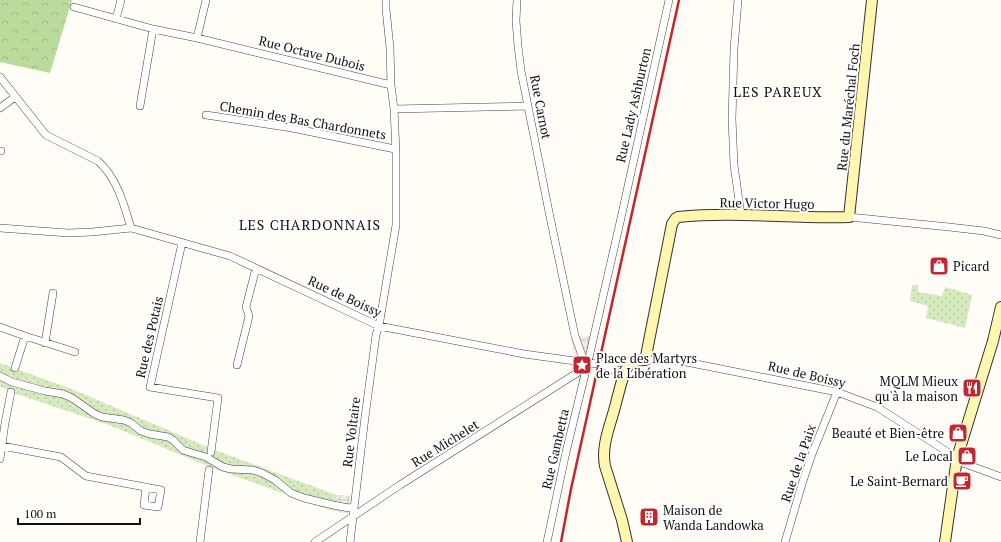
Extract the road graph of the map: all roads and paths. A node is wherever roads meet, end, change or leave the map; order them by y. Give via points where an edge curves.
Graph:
1 (121, 0) edge
2 (206, 0) edge
3 (386, 0) edge
4 (517, 0) edge
5 (669, 0) edge
6 (738, 0) edge
7 (872, 0) edge
8 (74, 7) dead end
9 (116, 19) junction
10 (153, 29) junction
11 (197, 38) junction
12 (0, 77) edge
13 (391, 85) junction
14 (15, 97) junction
15 (140, 106) dead end
16 (528, 106) junction
17 (0, 108) edge
18 (394, 109) junction
19 (206, 115) dead end
20 (396, 150) junction
21 (741, 215) junction
22 (849, 217) junction
23 (0, 228) edge
24 (131, 228) junction
25 (1001, 235) edge
26 (182, 243) junction
27 (256, 268) junction
28 (53, 293) dead end
29 (1001, 306) edge
30 (379, 326) junction
31 (0, 327) edge
32 (26, 336) junction
33 (576, 340) junction
34 (592, 342) junction
35 (45, 343) junction
36 (75, 352) dead end
37 (641, 360) junction
38 (586, 362) junction
39 (237, 365) dead end
40 (604, 365) junction
41 (15, 368) dead end
42 (0, 376) edge
43 (621, 384) junction
44 (11, 392) dead end
45 (837, 392) junction
46 (2, 422) edge
47 (2, 446) junction
48 (212, 452) dead end
49 (957, 458) junction
50 (0, 459) edge
51 (209, 470) dead end
52 (1001, 477) edge
53 (146, 487) dead end
54 (354, 507) junction
55 (353, 517) junction
56 (200, 542) edge
57 (315, 542) edge
58 (350, 542) edge
59 (547, 542) edge
60 (627, 542) edge
61 (785, 542) edge
62 (945, 542) edge

1 - 9 street
2 - 11 street
3 - 13 street
4 - 16 street, Rue Carnot via 518,46
5 - 34 street, Rue Lady Ashburton
6 - 21 street via 732,118 734,165
7 - 22 street, Rue du Maréchal Foch
8 - 9 street, Rue Octave Dubois
9 - 10 street, Rue Octave Dubois
10 - 11 street, Rue Octave Dubois
10 - 15 street
11 - 13 street, Rue Octave Dubois
12 - 14 street
13 - 18 street
14 - 17 street
14 - 24 street via 46,135 104,166 114,182
16 - 18 street
16 - 33 street, Rue Carnot
18 - 20 street, Rue Voltaire
19 - 20 street, Chemin des Bas Chardonnets via 292,128
20 - 30 street, Rue Voltaire via 396,225
21 - 22 street, Rue Victor Hugo
21 - 37 street, Rue Victor Hugo via 676,218 672,224 649,340
22 - 25 street, Rue Victor Hugo
23 - 24 street via 68,233
24 - 26 street, Rue de Boissy
26 - 27 street, Rue de Boissy via 230,256
26 - 48 street, Rue des Potais via 150,387 218,398
27 - 30 street, Rue de Boissy
27 - 39 street via 246,306 249,316
28 - 35 street
29 - 49 street via 993,342
30 - 38 street, Rue de Boissy via 524,354
30 - 54 street, Rue Voltaire
31 - 32 street
32 - 35 street
32 - 41 street
33 - 34 street via 581,343
33 - 38 street
34 - 38 street
35 - 36 street
37 - 40 street, Rue de Boissy
37 - 43 street via 627,368
37 - 45 street, Rue de Boissy via 681,361
38 - 40 street, Rue de Boissy
38 - 55 street, Rue Michelet via 577,373
38 - 59 street, Rue Gambetta
40 - 43 street, Rue de Boissy via 618,374
42 - 54 street via 12,382 63,394 95,414 124,420 141,431 173,440 183,450 206,457 223,467 262,473 291,493 333,505
43 - 60 street via 604,459
44 - 46 street
45 - 49 street, Rue de Boissy via 877,407
45 - 61 street, Rue de la Paix via 812,454
46 - 47 street
47 - 50 street
47 - 53 street via 60,456 86,476
49 - 52 street, Rue de Boissy via 963,463
49 - 62 street
51 - 56 street
54 - 55 street, Rue Voltaire
55 - 57 street, Rue Michelet
55 - 58 street, Rue Voltaire

